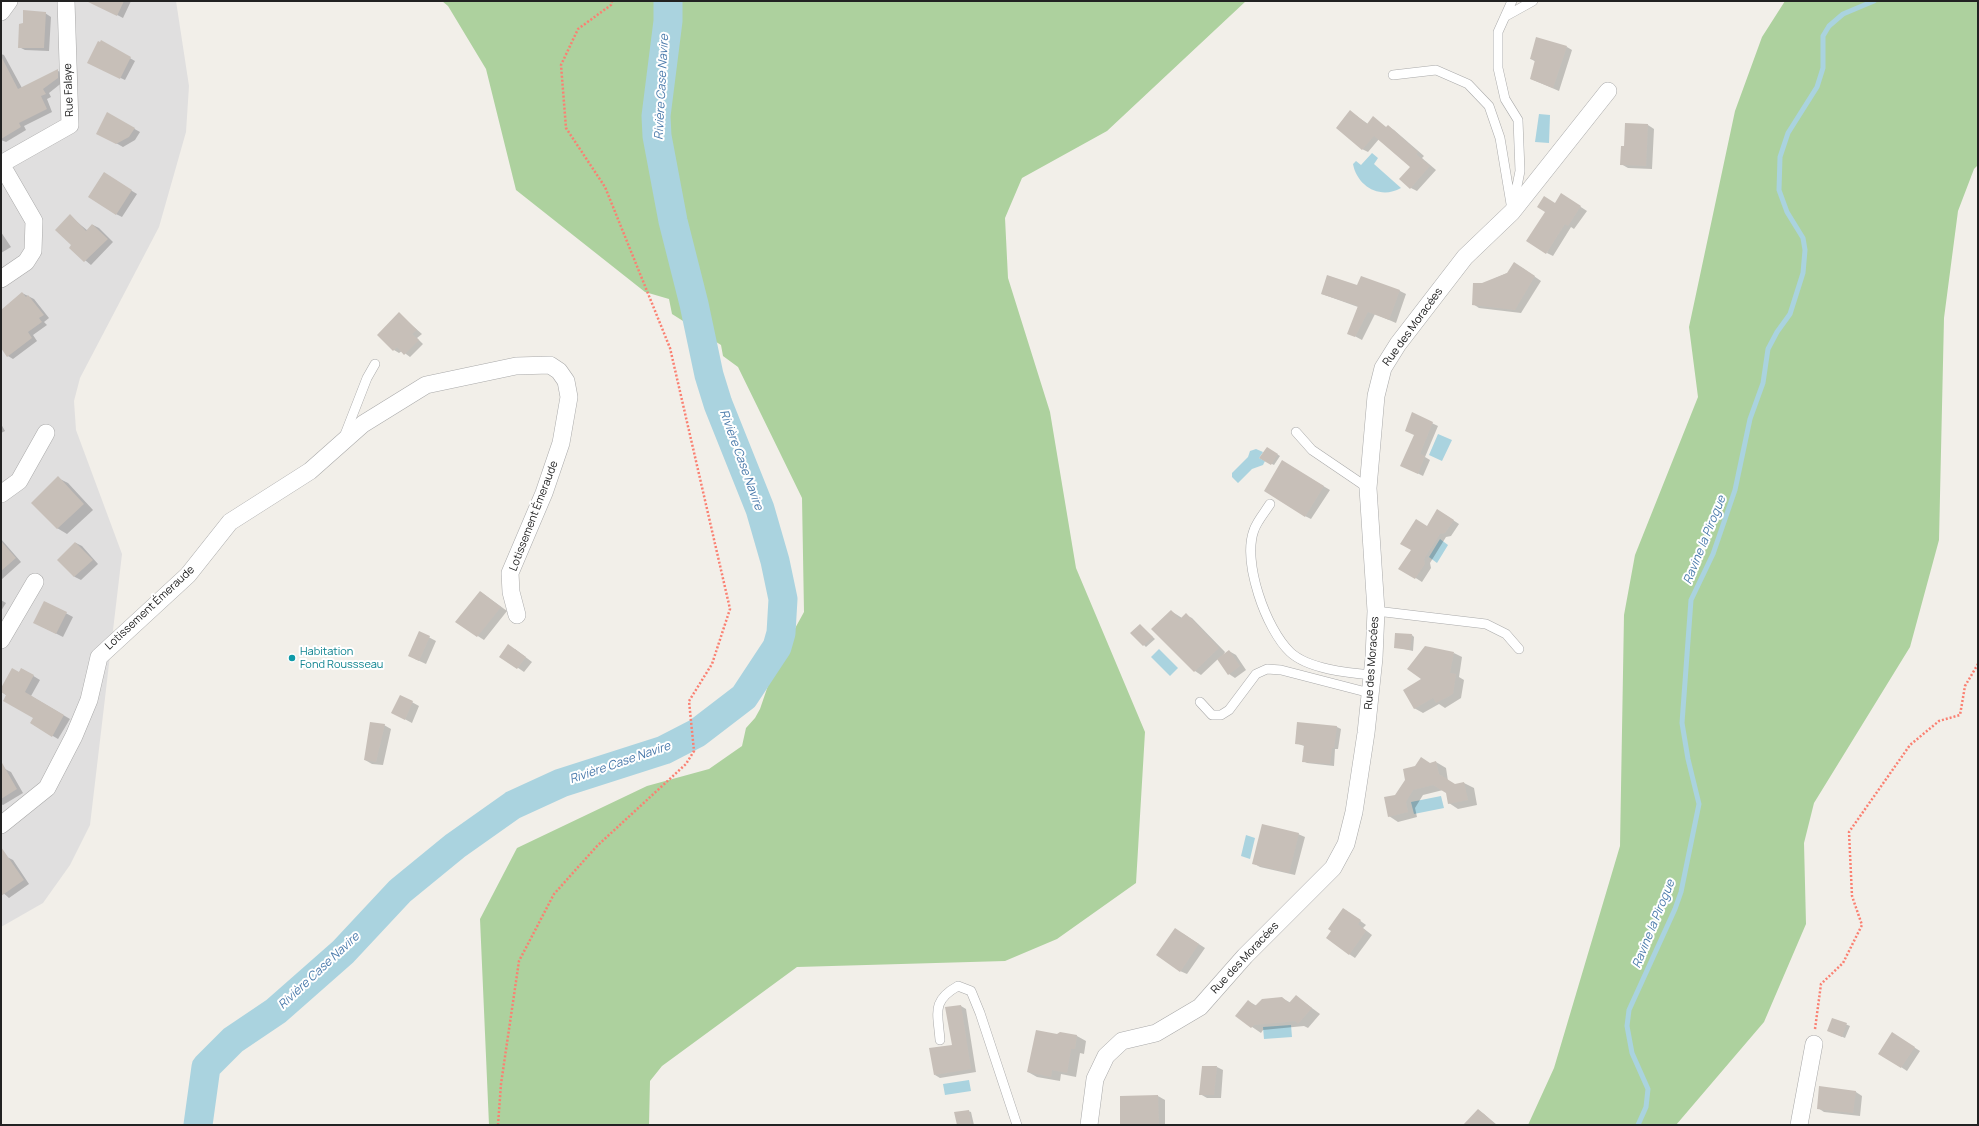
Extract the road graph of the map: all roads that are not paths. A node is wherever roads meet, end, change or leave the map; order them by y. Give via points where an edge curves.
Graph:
1 (9, 1) edge
2 (66, 1) edge
3 (1512, 1) edge
4 (1533, 1) edge
5 (1, 12) edge
6 (1506, 16) junction
7 (1393, 75) dead end
8 (1608, 91) dead end
9 (1, 164) edge
10 (1512, 212) junction
11 (1, 279) edge
12 (375, 364) dead end
13 (1296, 432) dead end
14 (46, 433) dead end
15 (342, 442) junction
16 (1368, 488) junction
17 (1, 494) edge
18 (1270, 504) dead end
19 (36, 582) dead end
20 (1376, 611) junction
21 (517, 615) dead end
22 (1, 640) edge
23 (1519, 649) dead end
24 (1372, 675) junction
25 (1370, 693) junction
26 (1200, 702) dead end
27 (1, 825) edge
28 (940, 1040) dead end
29 (1814, 1044) road end
30 (1017, 1125) edge
31 (1089, 1125) edge
32 (1799, 1125) edge

1 - 5 street
2 - 9 street, Rue Falaye via 70,125
3 - 6 lane
4 - 6 lane
6 - 10 lane via 1498,32 1498,68 1505,98 1518,120 1520,171
7 - 10 lane via 1436,70 1468,84 1489,106 1500,138
8 - 10 street, Rue des Moracées
9 - 11 street via 34,221 33,251 26,262
10 - 16 street, Rue des Moracées via 1465,257 1398,344 1383,368 1376,396
12 - 15 lane
13 - 16 lane via 1312,450
14 - 17 street via 19,481
15 - 21 street, Lotissement Émeraude via 362,424 426,385 516,366 550,365 559,371 567,386 567,412 561,443 544,493 510,573 511,592
15 - 27 street, Lotissement Émeraude via 310,471 230,522 188,575 98,657 89,700 47,788
16 - 20 street, Rue des Moracées
18 - 24 lane via 1254,530 1251,550 1253,577 1274,629 1290,652 1318,667
19 - 22 street
20 - 23 lane via 1486,624 1506,634
20 - 24 street, Rue des Moracées
24 - 25 street, Rue des Moracées
25 - 26 lane via 1281,670 1267,669 1256,674 1229,710 1221,715 1212,715
25 - 31 street, Rue des Moracées via 1354,812 1346,844 1333,868 1245,956 1200,1006 1156,1034 1122,1041 1106,1056 1095,1079
28 - 30 lane via 937,1006 947,992 958,986 971,991
29 - 32 street

